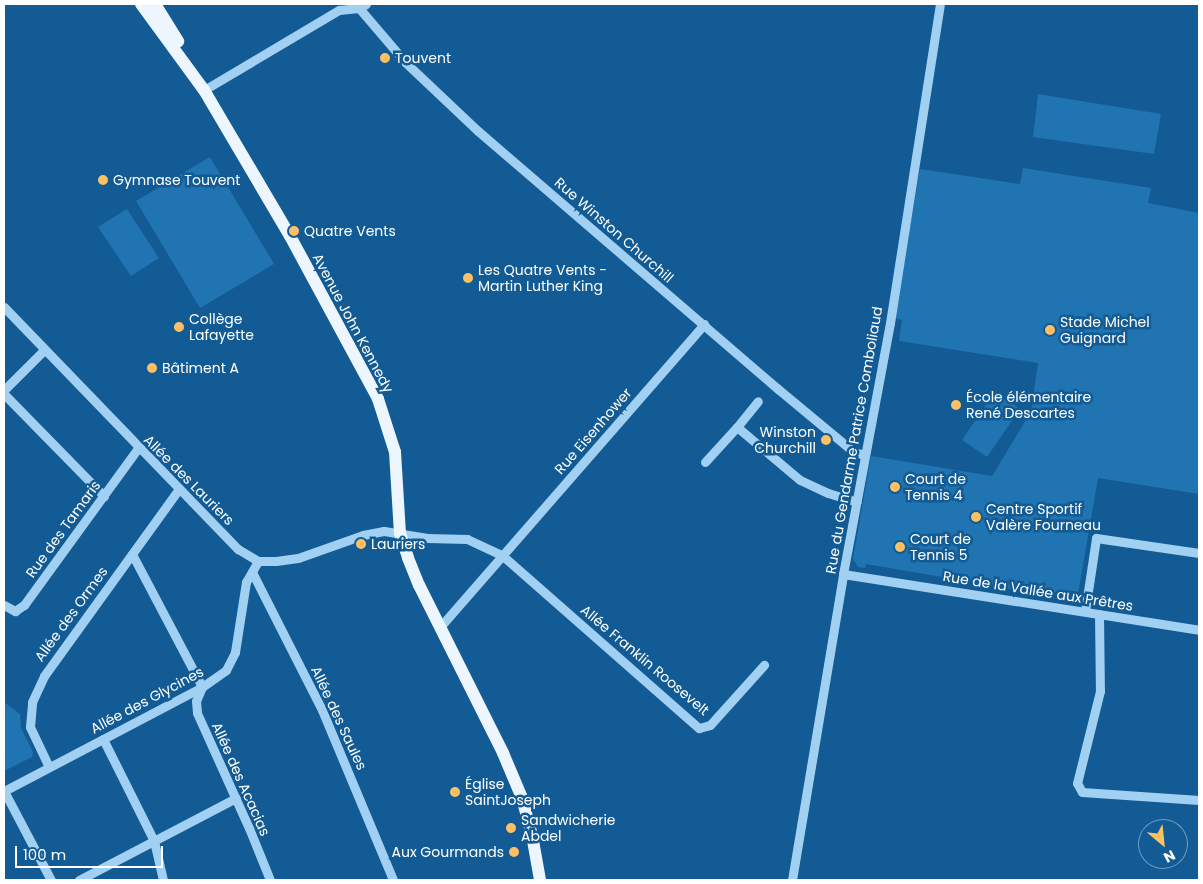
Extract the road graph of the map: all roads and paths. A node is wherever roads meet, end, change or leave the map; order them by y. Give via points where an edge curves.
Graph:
1 (141, 4) edge
2 (155, 4) edge
3 (940, 4) edge
4 (363, 6) edge
5 (196, 77) junction
6 (204, 90) junction
7 (4, 307) edge
8 (704, 324) junction
9 (44, 350) junction
10 (4, 390) edge
11 (4, 394) edge
12 (758, 401) dead end
13 (737, 427) junction
14 (138, 448) junction
15 (866, 455) junction
16 (705, 462) dead end
17 (179, 489) junction
18 (104, 496) junction
19 (857, 502) junction
20 (400, 534) junction
21 (1199, 553) edge
22 (132, 554) junction
23 (503, 556) junction
24 (258, 561) junction
25 (252, 572) junction
26 (843, 574) junction
27 (4, 605) edge
28 (1085, 611) junction
29 (1099, 614) junction
30 (440, 627) junction
31 (1199, 630) edge
32 (764, 665) dead end
33 (202, 687) junction
34 (103, 739) junction
35 (49, 767) junction
36 (4, 791) edge
37 (236, 798) junction
38 (1199, 800) edge
39 (154, 841) junction
40 (51, 880) edge
41 (79, 880) edge
42 (163, 880) edge
43 (270, 880) edge
44 (393, 880) edge
45 (540, 880) edge
46 (792, 880) edge

1 - 5 main road, Avenue John Kennedy
2 - 5 main road, Avenue John Kennedy
3 - 15 street, Rue du Gendarme Patrice Comboliaud
4 - 6 street, Rue Winston Churchill via 339,10
4 - 8 street, Rue Winston Churchill via 406,63 436,92
5 - 6 main road, Avenue John Kennedy
6 - 20 main road, Avenue John Kennedy via 290,236 378,399 395,452
7 - 9 street, Allée des Lauriers
8 - 15 street, Rue Winston Churchill via 854,452
8 - 23 street, Rue Eisenhower
9 - 10 street
9 - 14 street, Allée des Lauriers
11 - 18 street
12 - 13 street
13 - 16 street
13 - 19 street via 800,480
14 - 17 street, Allée des Lauriers
14 - 18 street, Rue des Tamaris
15 - 19 street, Rue du Gendarme Patrice Comboliaud
17 - 22 street, Allée des Ormes
17 - 24 street, Allée des Lauriers via 238,549
18 - 27 street, Rue des Tamaris via 24,605 15,612
19 - 26 street, Rue du Gendarme Patrice Comboliaud
20 - 23 street via 467,539
20 - 24 street via 384,531 298,558
20 - 30 main road, Avenue John Kennedy via 419,585
21 - 28 street via 1096,538
22 - 33 street
22 - 35 street, Allée des Ormes via 44,676 32,702 30,727
23 - 30 street, Rue Eisenhower
23 - 32 street, Allée Franklin Roosevelt via 699,728 710,725
24 - 25 street, Allée des Glycines
25 - 33 street, Allée des Glycines via 246,582 235,652 226,670
25 - 44 street, Allée des Saules via 322,710
26 - 28 street, Rue de la Vallée aux Prêtres
26 - 46 street, Rue du Gendarme Patrice Comboliaud
28 - 29 street, Rue de la Vallée aux Prêtres
29 - 31 street, Rue de la Vallée aux Prêtres
29 - 38 street via 1100,691 1077,783 1082,792
30 - 45 main road, Avenue John Kennedy via 522,798
33 - 34 street, Allée des Glycines
33 - 37 street, Allée des Acacias via 196,701 197,713
34 - 35 street, Allée des Glycines
34 - 39 street
35 - 36 street, Allée des Glycines
36 - 40 street
37 - 39 street
37 - 43 street, Allée des Acacias
39 - 41 street
39 - 42 street

